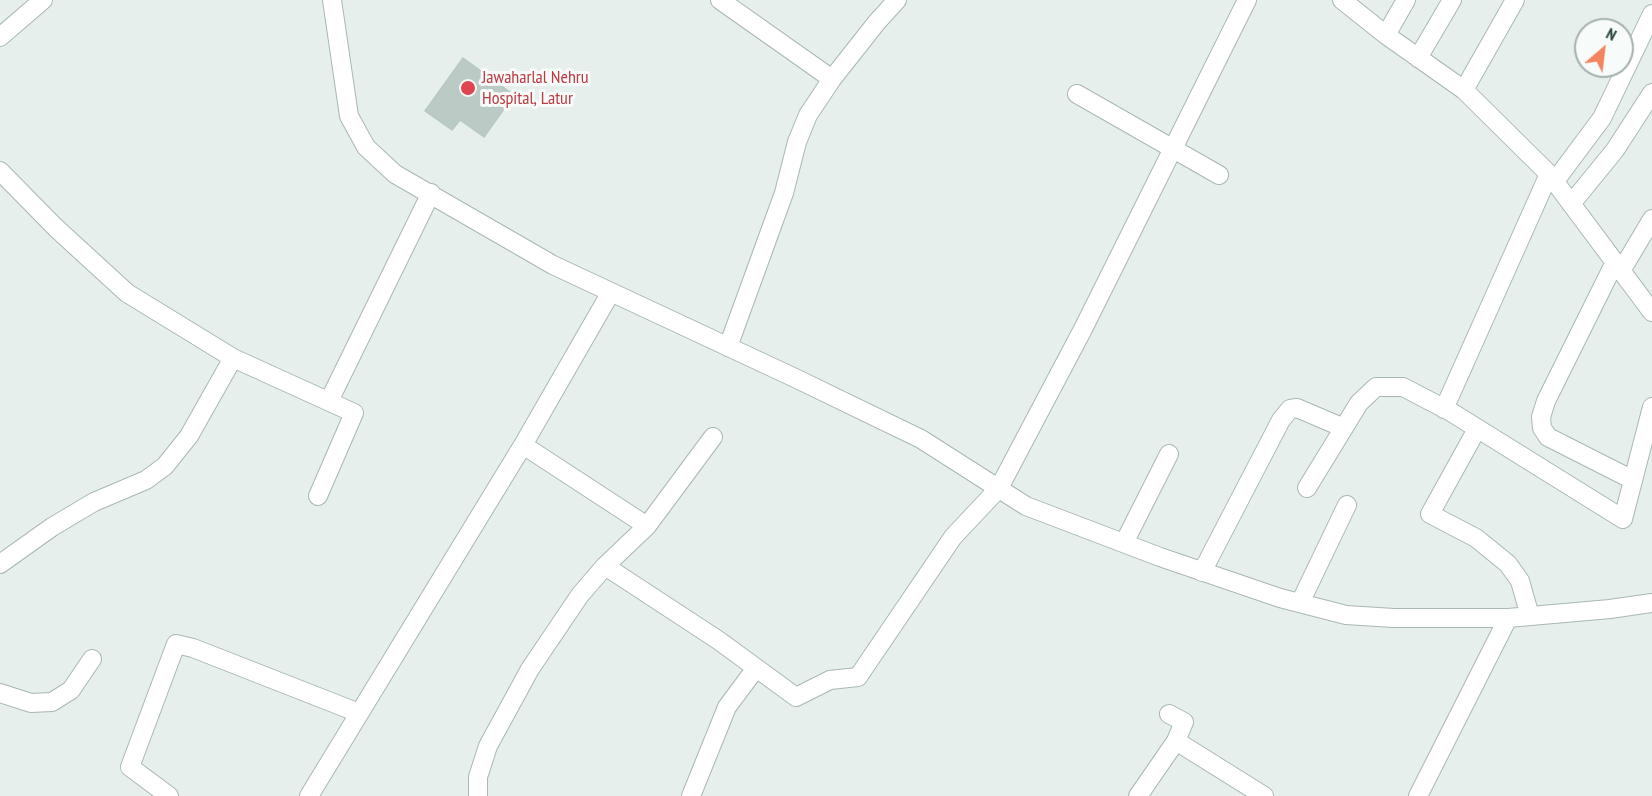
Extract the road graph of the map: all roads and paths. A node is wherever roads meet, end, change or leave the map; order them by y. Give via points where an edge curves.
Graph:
1 (43, 0) edge
2 (332, 0) edge
3 (720, 0) edge
4 (897, 0) edge
5 (1247, 0) edge
6 (1342, 0) edge
7 (1406, 0) edge
8 (1452, 0) edge
9 (1515, 0) edge
10 (1652, 14) edge
11 (1386, 35) junction
12 (0, 37) edge
13 (1418, 58) junction
14 (832, 79) junction
15 (1464, 90) junction
16 (1652, 93) edge
17 (1077, 94) dead end
18 (1173, 149) junction
19 (0, 171) edge
20 (1219, 175) dead end
21 (1552, 177) junction
22 (431, 193) junction
23 (1571, 204) junction
24 (1652, 219) edge
25 (1618, 267) junction
26 (611, 292) junction
27 (1652, 312) edge
28 (728, 347) junction
29 (233, 358) junction
30 (329, 401) junction
31 (1652, 406) edge
32 (1444, 409) junction
33 (1344, 428) junction
34 (1477, 429) junction
35 (712, 437) dead end
36 (523, 444) junction
37 (1169, 454) dead end
38 (1633, 480) junction
39 (999, 488) junction
40 (1307, 488) dead end
41 (318, 496) dead end
42 (1347, 505) dead end
43 (647, 526) junction
44 (1124, 543) junction
45 (0, 564) edge
46 (605, 566) junction
47 (1202, 572) junction
48 (1300, 603) junction
49 (1652, 603) edge
50 (1530, 616) junction
51 (1508, 618) junction
52 (92, 659) dead end
53 (756, 668) junction
54 (0, 693) edge
55 (359, 713) junction
56 (1169, 714) dead end
57 (1176, 741) junction
58 (169, 796) edge
59 (309, 796) edge
60 (478, 796) edge
61 (691, 796) edge
62 (1138, 796) edge
63 (1264, 796) edge
64 (1418, 796) edge

1 - 12 street
2 - 22 street via 349,116 366,147 395,174
3 - 14 street
4 - 14 street
5 - 18 street
6 - 11 street
7 - 11 street
8 - 13 street
9 - 15 street
10 - 21 street via 1602,118
11 - 13 street
13 - 15 street
14 - 28 street via 808,115 797,142 784,193
15 - 21 street
16 - 23 street via 1616,150
17 - 18 street
18 - 20 street
18 - 39 street
19 - 29 street via 127,293
21 - 23 street
21 - 32 street
22 - 26 street via 553,265
22 - 30 street
23 - 25 street
24 - 25 street
25 - 27 street
25 - 38 street via 1541,417 1548,436
26 - 28 street
26 - 36 street
28 - 39 street via 921,439
29 - 30 street
29 - 45 street via 189,436 165,466 146,480 94,502 51,527
30 - 41 street via 354,413
31 - 38 street
32 - 33 street via 1403,387 1376,387 1359,403
32 - 34 street
33 - 40 street
33 - 47 street via 1297,408 1290,410 1281,420
34 - 38 street via 1623,519
34 - 50 street via 1430,514 1476,538 1508,564 1520,581
35 - 43 street
36 - 43 street
36 - 55 street
37 - 44 street
39 - 44 street via 1026,506
39 - 53 street via 953,537 858,677 830,680 796,697
42 - 48 street
43 - 46 street
44 - 47 street
46 - 53 street
46 - 60 street via 580,595 530,669 488,746 478,777
47 - 48 street
48 - 51 street via 1346,615
49 - 50 street
50 - 51 street
51 - 64 street
52 - 54 street via 71,690 52,702 31,703
53 - 61 street via 727,707
55 - 58 street via 176,644 130,767
55 - 59 street
56 - 57 street via 1184,722
57 - 62 street
57 - 63 street

